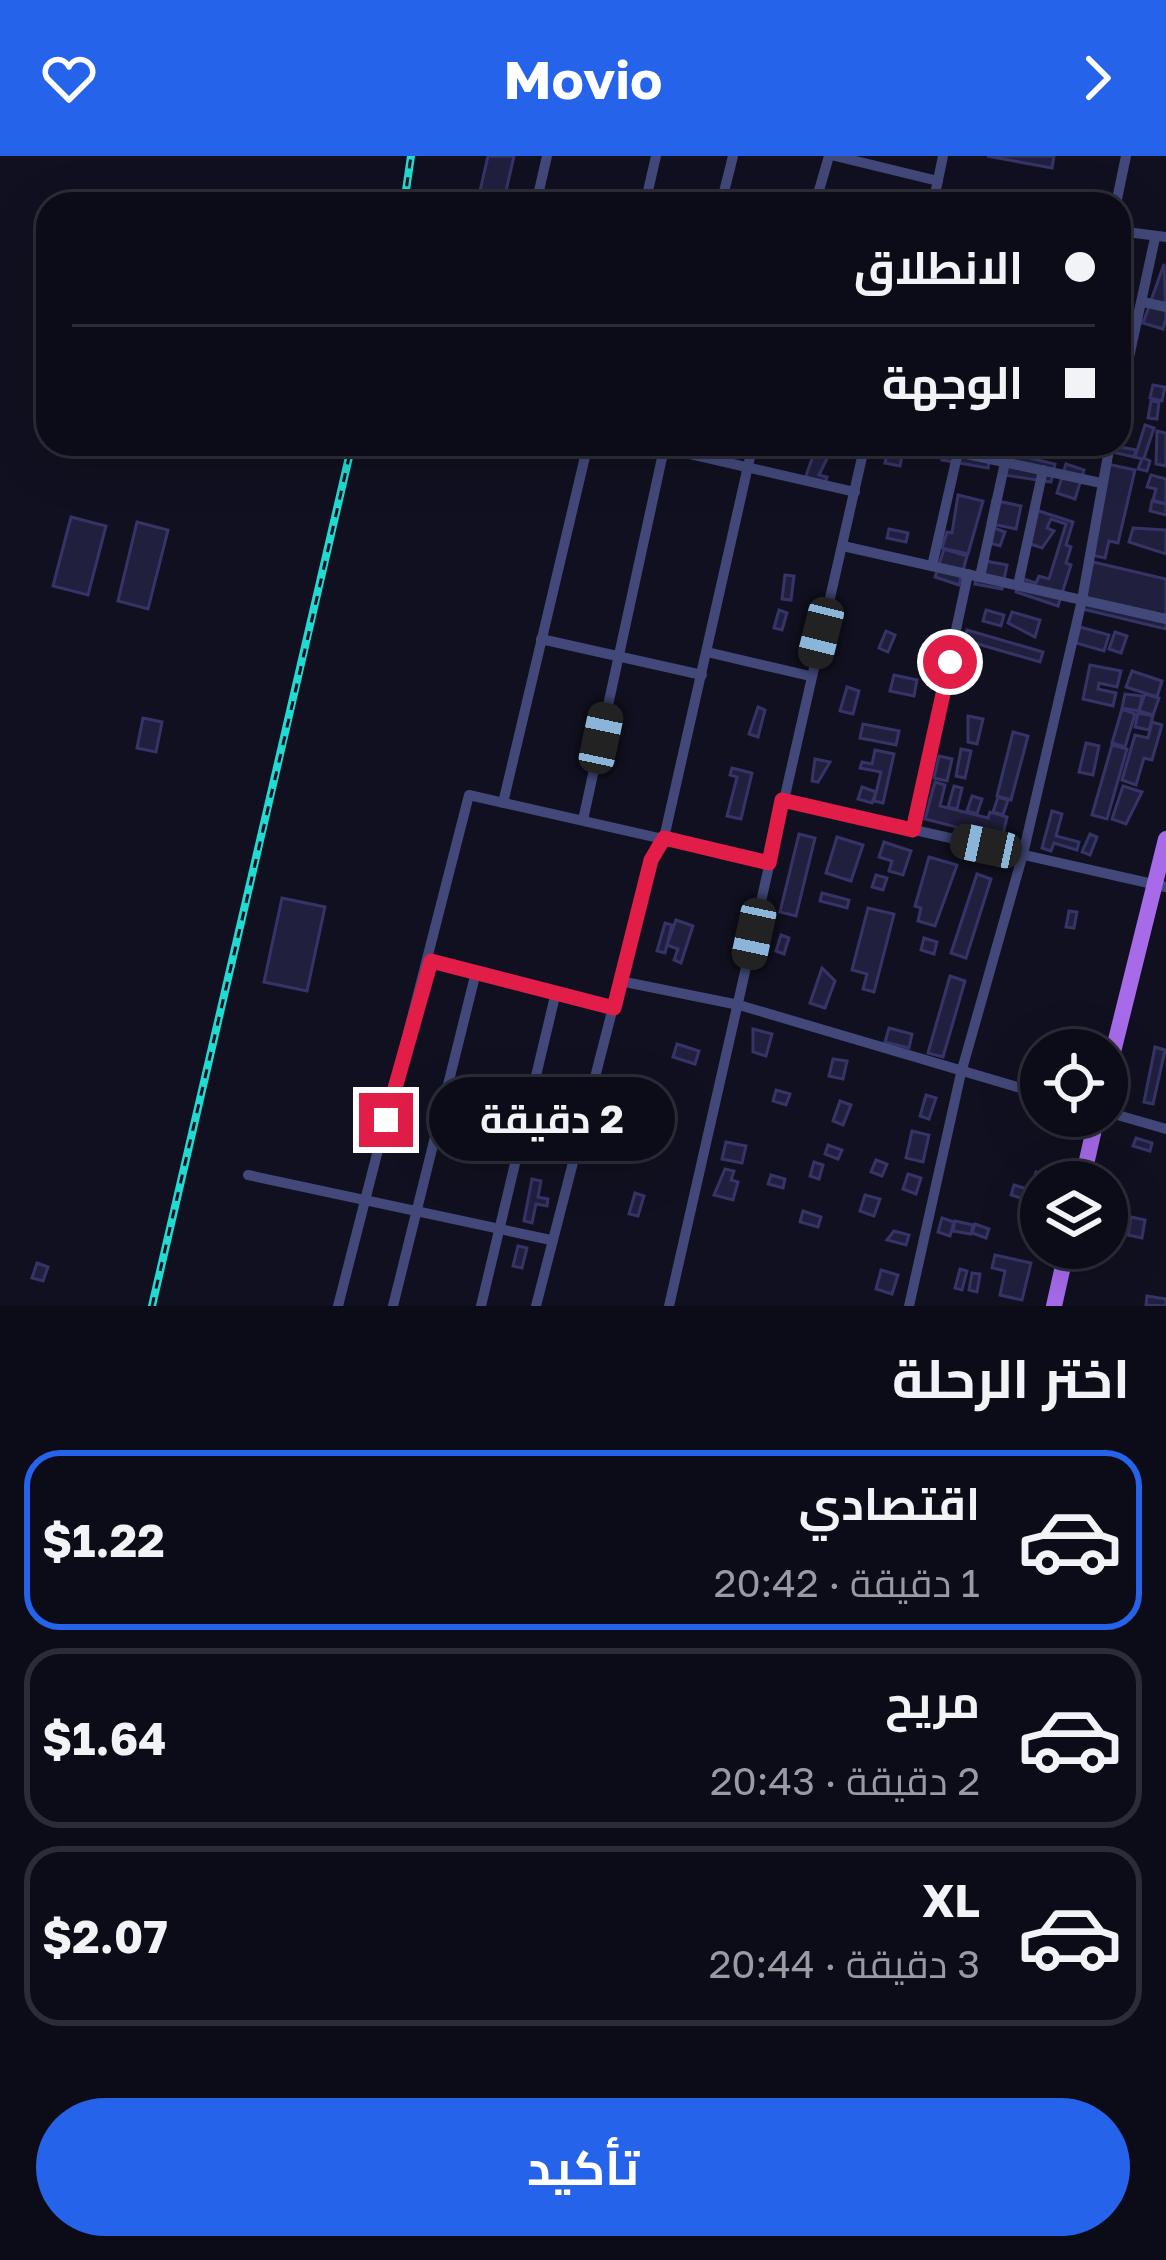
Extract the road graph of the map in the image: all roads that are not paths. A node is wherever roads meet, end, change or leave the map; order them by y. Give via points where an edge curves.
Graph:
1 (547, 156) edge
2 (656, 156) edge
3 (733, 156) edge
4 (832, 156) edge
5 (944, 156) edge
6 (1126, 156) edge
7 (938, 181) junction
8 (539, 192) edge
9 (648, 192) edge
10 (724, 192) edge
11 (819, 192) edge
12 (936, 192) edge
13 (1118, 192) edge
14 (1160, 238) edge
15 (1142, 302) junction
16 (1166, 308) edge
17 (1131, 351) edge
18 (585, 456) edge
19 (662, 456) edge
20 (702, 456) edge
21 (750, 456) edge
22 (862, 456) edge
23 (957, 456) edge
24 (979, 456) edge
25 (1006, 456) edge
26 (1107, 456) edge
27 (1005, 461) junction
28 (747, 468) junction
29 (1043, 470) junction
30 (1101, 483) junction
31 (855, 492) junction
32 (843, 546) junction
33 (932, 566) junction
34 (974, 576) junction
35 (1018, 586) junction
36 (1082, 600) junction
37 (1166, 619) edge
38 (541, 639) junction
39 (706, 652) junction
40 (618, 656) junction
41 (702, 675) junction
42 (810, 676) junction
43 (782, 800) junction
44 (503, 802) junction
45 (584, 820) junction
46 (913, 830) junction
47 (664, 838) junction
48 (1166, 839) edge
49 (1023, 854) junction
50 (769, 863) junction
51 (1161, 886) edge
52 (431, 961) junction
53 (476, 972) junction
54 (620, 981) junction
55 (556, 992) junction
56 (739, 1005) junction
57 (614, 1008) junction
58 (1120, 1029) edge
59 (961, 1073) junction
60 (1020, 1088) edge
61 (1128, 1118) edge
62 (1166, 1129) edge
63 (248, 1175) dead end
64 (363, 1200) junction
65 (414, 1211) junction
66 (498, 1229) junction
67 (551, 1240) junction
68 (1062, 1269) edge
69 (910, 1304) edge
70 (338, 1306) edge
71 (393, 1306) edge
72 (481, 1306) edge
73 (536, 1306) edge
74 (669, 1306) edge
75 (1054, 1306) edge

1 - 8 street
2 - 9 street
3 - 10 street
4 - 7 street
4 - 11 street
5 - 7 street
6 - 13 street
7 - 12 street
14 - 15 street
15 - 16 street
15 - 17 street
18 - 38 street
19 - 40 street
20 - 28 street
21 - 28 street
22 - 31 street
23 - 33 street
24 - 27 street
25 - 27 street
26 - 30 street
27 - 29 street
27 - 34 street
28 - 31 street
28 - 39 street
29 - 30 street
29 - 35 street
30 - 36 street
31 - 32 street
32 - 33 street
32 - 42 street
33 - 34 street
34 - 35 street
34 - 46 street
35 - 36 street
36 - 37 street
36 - 49 street
38 - 40 street
38 - 44 street
39 - 41 street
39 - 42 street
40 - 41 street
40 - 45 street
41 - 47 street
42 - 43 street
43 - 46 street
43 - 50 street
44 - 45 street
44 - 52 street via 469,795
45 - 47 street
46 - 49 street
47 - 50 street
47 - 54 street
48 - 51 main road
49 - 51 street
49 - 59 street
50 - 56 street
51 - 58 main road
52 - 53 street
52 - 64 street
53 - 55 street
53 - 65 street
54 - 56 street
54 - 57 street
55 - 57 street
55 - 66 street
56 - 59 street
56 - 74 street
57 - 67 street
59 - 60 street
59 - 69 street
61 - 62 street
63 - 64 street
64 - 65 street
64 - 70 street
65 - 66 street
65 - 71 street
66 - 67 street
66 - 72 street
67 - 73 street
68 - 75 main road

